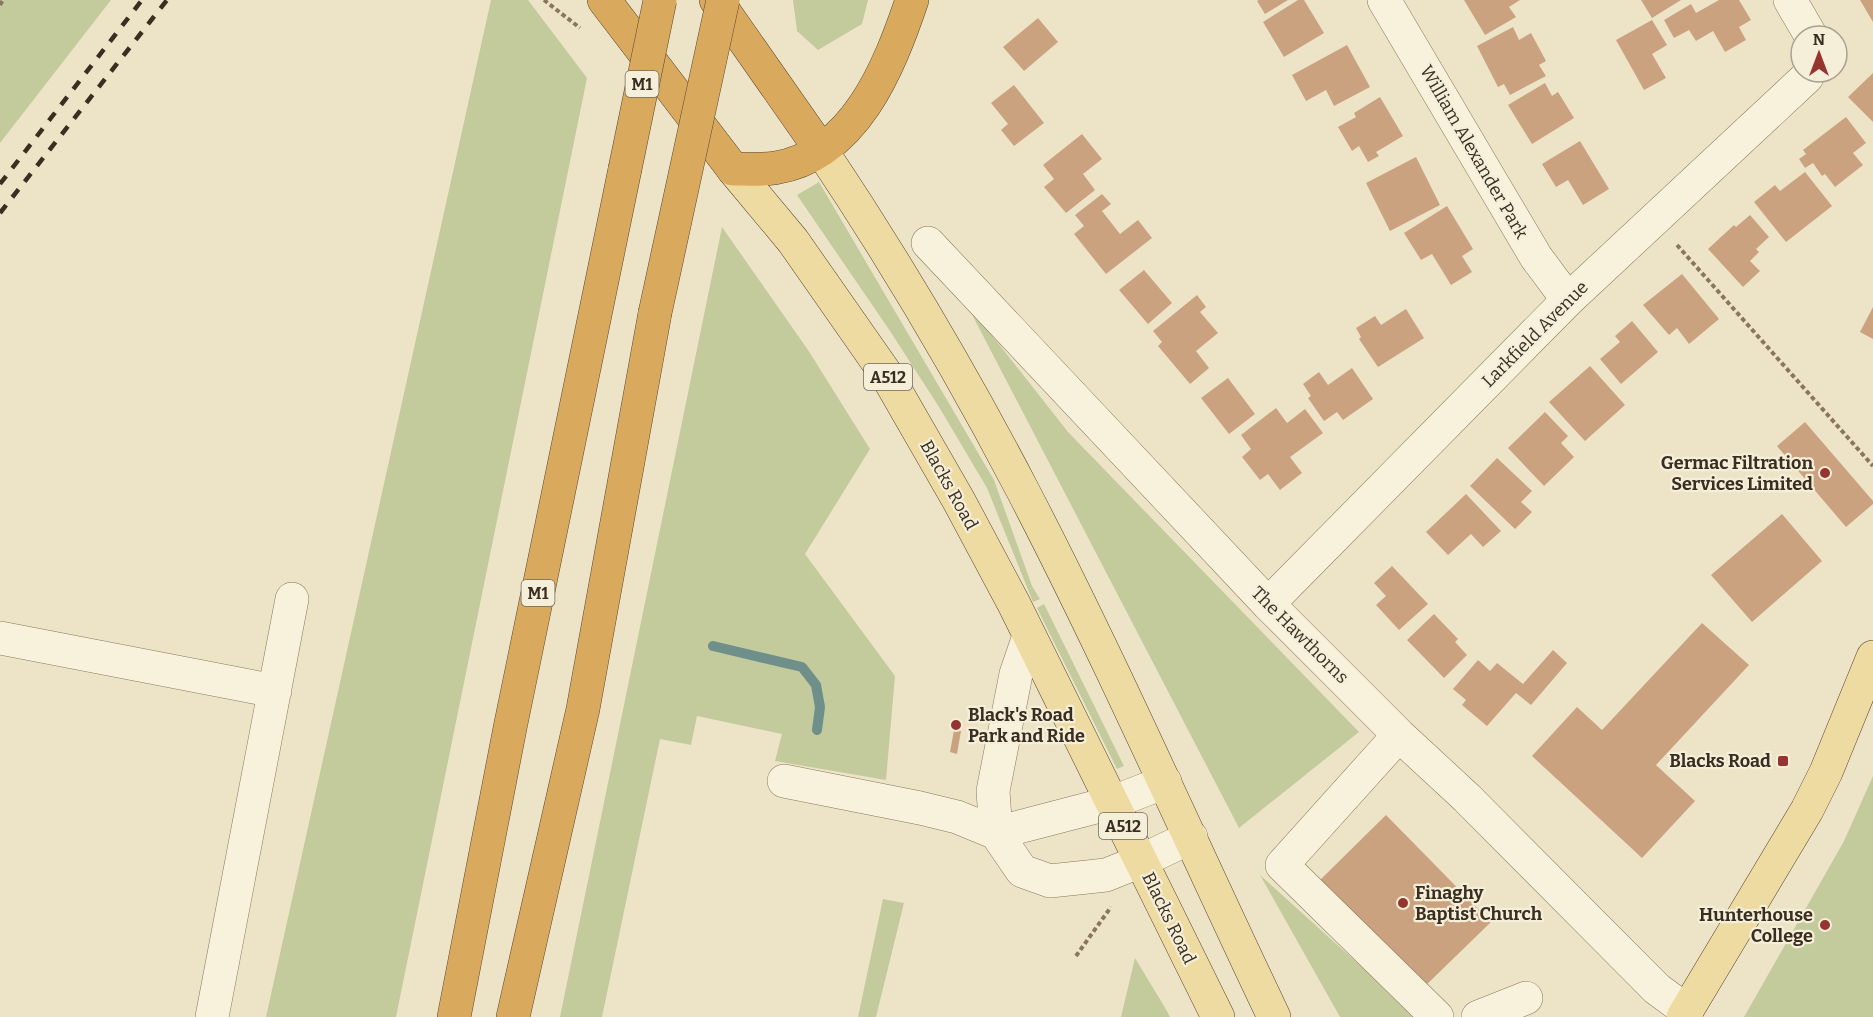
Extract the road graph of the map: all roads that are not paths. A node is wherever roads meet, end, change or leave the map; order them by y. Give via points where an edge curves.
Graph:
1 (604, 0) edge
2 (660, 0) edge
3 (716, 0) edge
4 (723, 0) edge
5 (912, 0) edge
6 (1384, 0) edge
7 (1790, 0) edge
8 (1804, 24) edge
9 (1800, 84) edge
10 (821, 150) junction
11 (733, 169) junction
12 (928, 243) dead end
13 (1568, 300) junction
14 (292, 599) dead end
15 (1268, 604) junction
16 (1029, 636) junction
17 (0, 638) edge
18 (1873, 657) edge
19 (275, 691) junction
20 (1399, 735) junction
21 (783, 781) dead end
22 (1165, 782) junction
23 (1111, 803) junction
24 (996, 833) junction
25 (1191, 837) junction
26 (1141, 861) junction
27 (1526, 998) dead end
28 (1685, 1014) edge
29 (212, 1017) edge
30 (454, 1017) edge
31 (513, 1017) edge
32 (1218, 1017) edge
33 (1274, 1017) edge
34 (1437, 1017) edge
35 (1478, 1017) edge

1 - 11 highway, Blacks Road / A512
2 - 30 highway, M1, bridge
3 - 10 highway
4 - 31 highway, bridge via 655,313 583,709
5 - 10 highway via 880,81 856,118
6 - 13 street, William Alexander Park via 1536,257
7 - 8 street
9 - 13 street, Larkfield Avenue
10 - 11 highway via 774,168
10 - 22 main road via 906,281 980,412 1027,499
11 - 16 main road, Blacks Road / A512 via 793,240 886,374
12 - 15 street, The Hawthorns
13 - 15 street, Larkfield Avenue
14 - 19 street
15 - 20 street, The Hawthorns
16 - 23 main road, Blacks Road / A512
16 - 24 street via 1016,674 993,791
17 - 19 street
18 - 28 main road via 1807,810
19 - 29 street
20 - 28 street, The Hawthorns
20 - 34 street via 1282,865
21 - 24 street via 957,817
22 - 23 street
22 - 25 main road
23 - 24 street
23 - 26 main road, Blacks Road / A512
24 - 26 street via 1022,871 1050,882 1106,875
25 - 26 street
25 - 33 main road
26 - 32 main road, Blacks Road / A512
27 - 35 street

